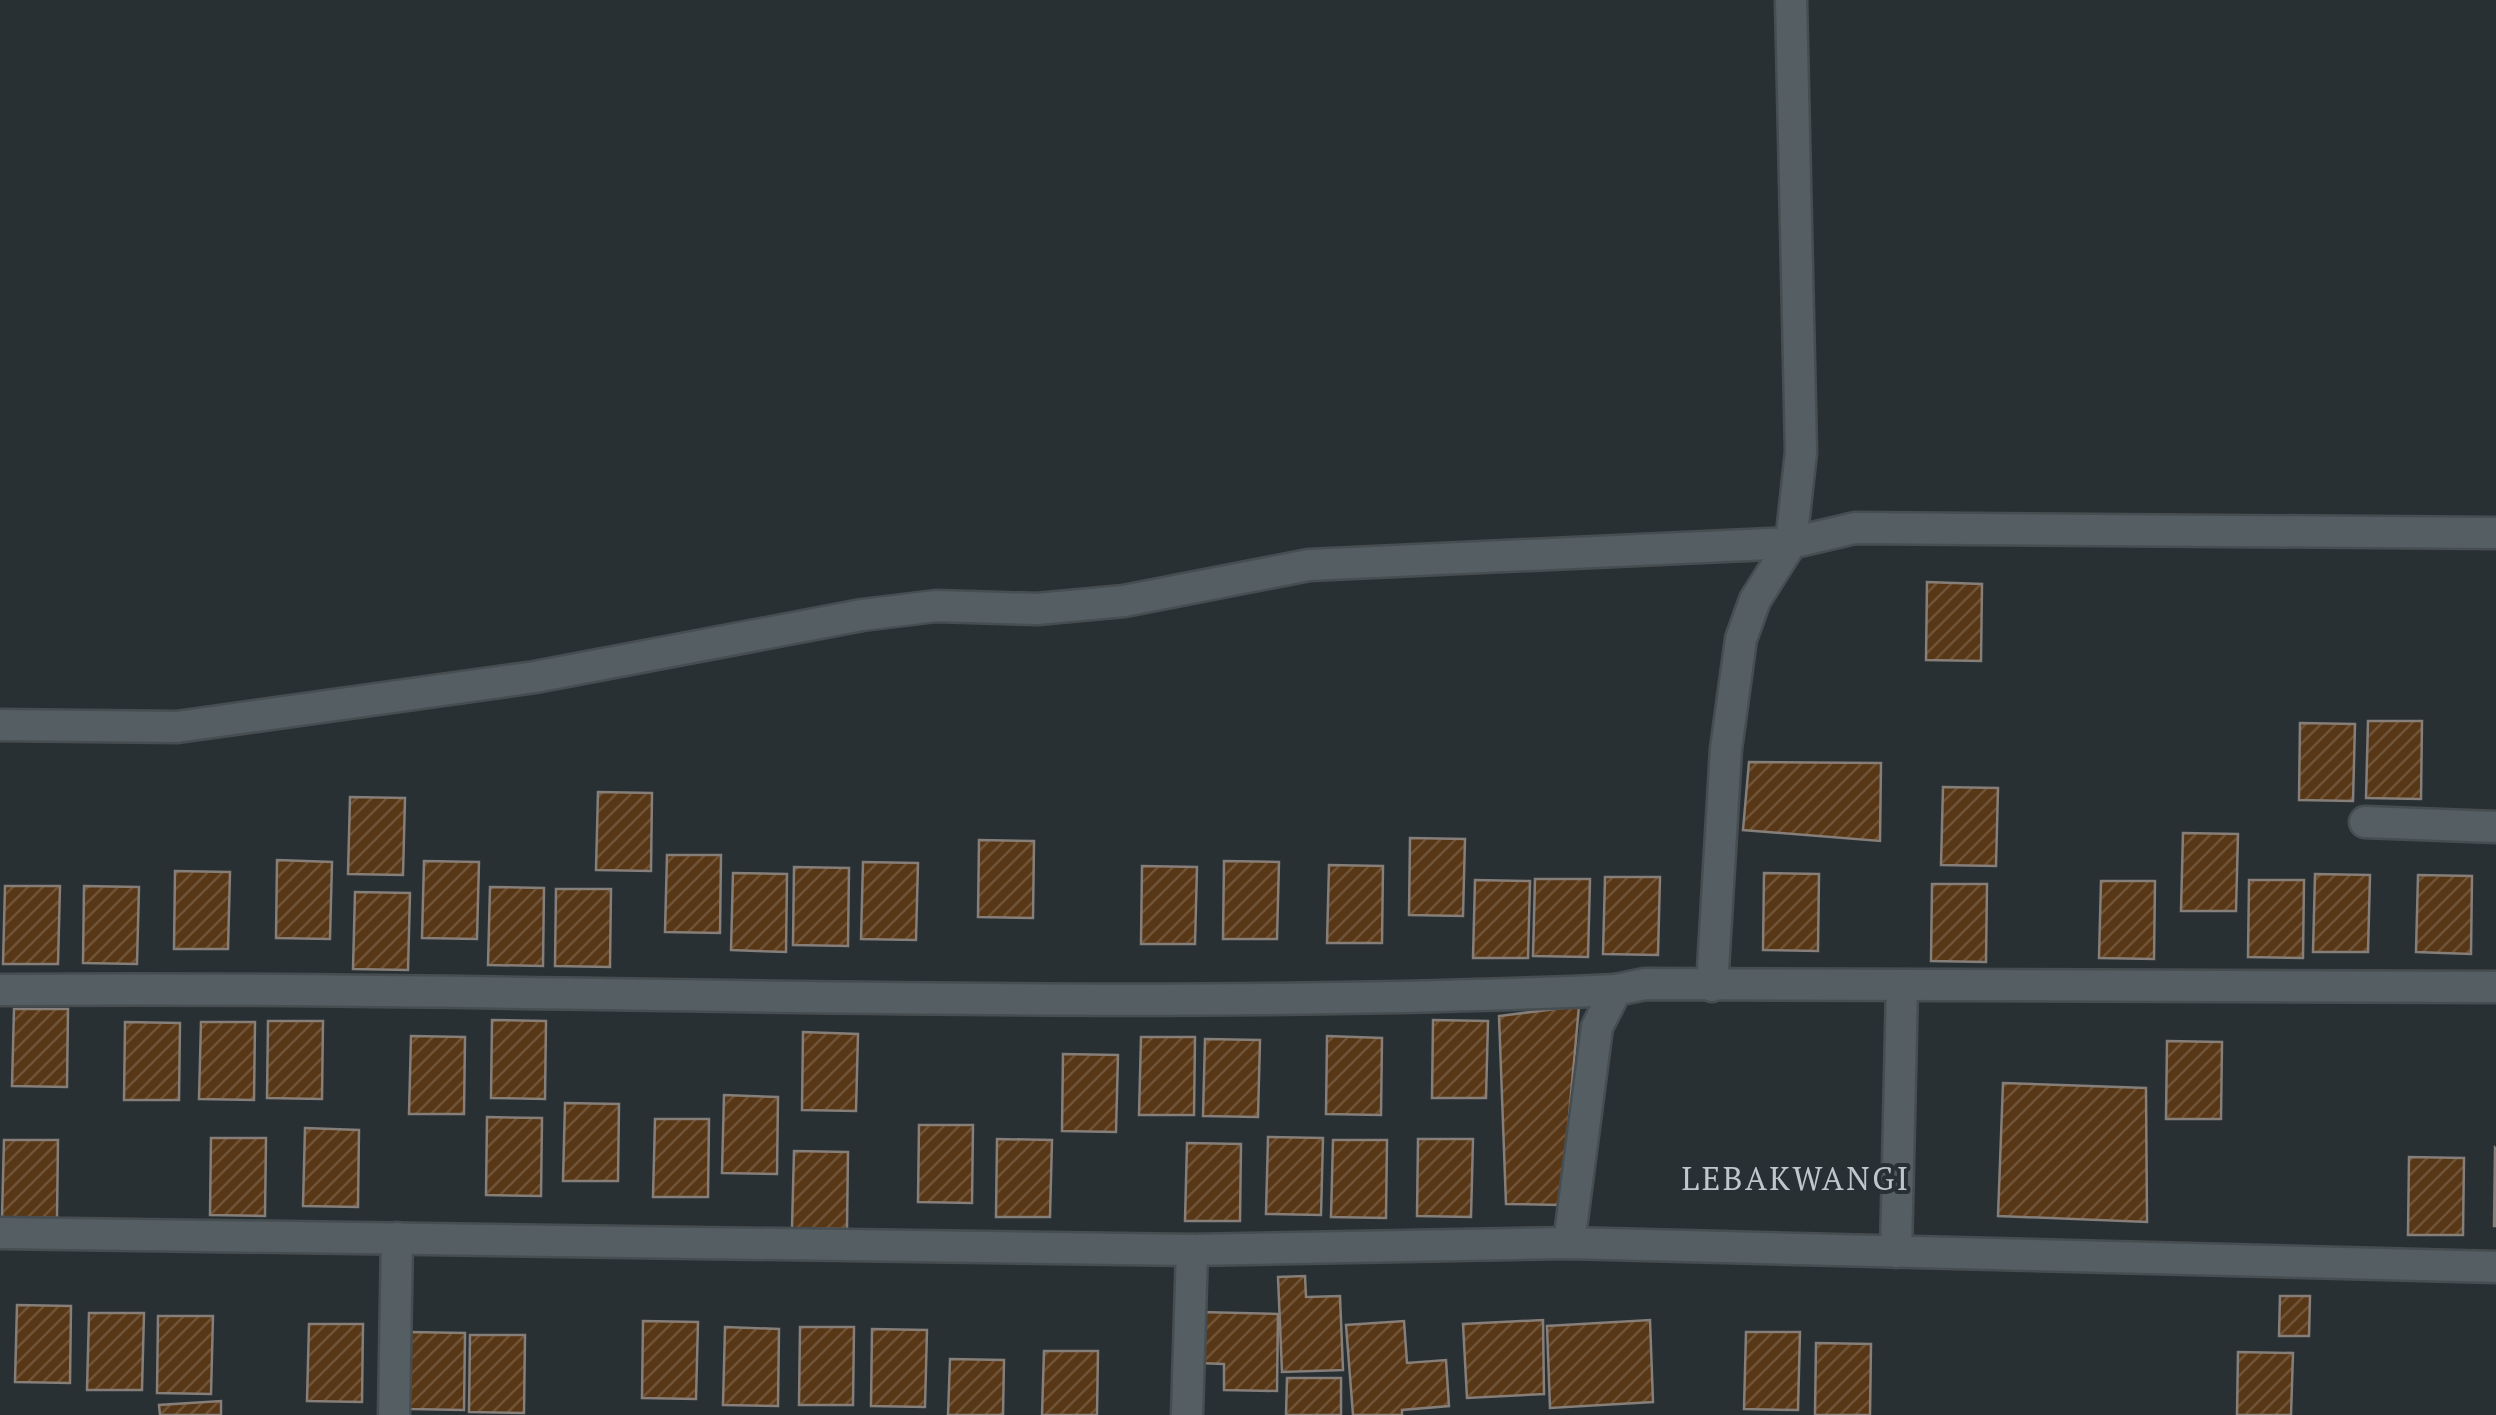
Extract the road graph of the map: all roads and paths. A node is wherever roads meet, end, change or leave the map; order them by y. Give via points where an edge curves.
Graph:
1 (1792, 0) edge
2 (2496, 533) edge
3 (1791, 544) junction
4 (0, 726) edge
5 (2365, 822) dead end
6 (2496, 828) edge
7 (1712, 986) junction
8 (1902, 987) junction
9 (2496, 988) edge
10 (0, 990) edge
11 (1616, 990) junction
12 (0, 1233) edge
13 (397, 1238) junction
14 (1568, 1243) junction
15 (1192, 1250) junction
16 (1896, 1252) junction
17 (2496, 1267) edge
18 (394, 1415) edge
19 (1187, 1415) edge

1 - 3 street via 1801,452
2 - 3 street via 1855,528
3 - 4 street via 1309,565 1124,601 1037,610 936,606 862,615 535,677 177,727
3 - 7 street via 1755,600 1742,638 1726,749
5 - 6 street
7 - 8 street
7 - 11 street
8 - 9 street
8 - 16 street
10 - 11 street via 1376,1001
11 - 14 street via 1597,1027
12 - 13 street
13 - 15 street
13 - 18 street
14 - 15 street
14 - 16 street
15 - 19 street
16 - 17 street

